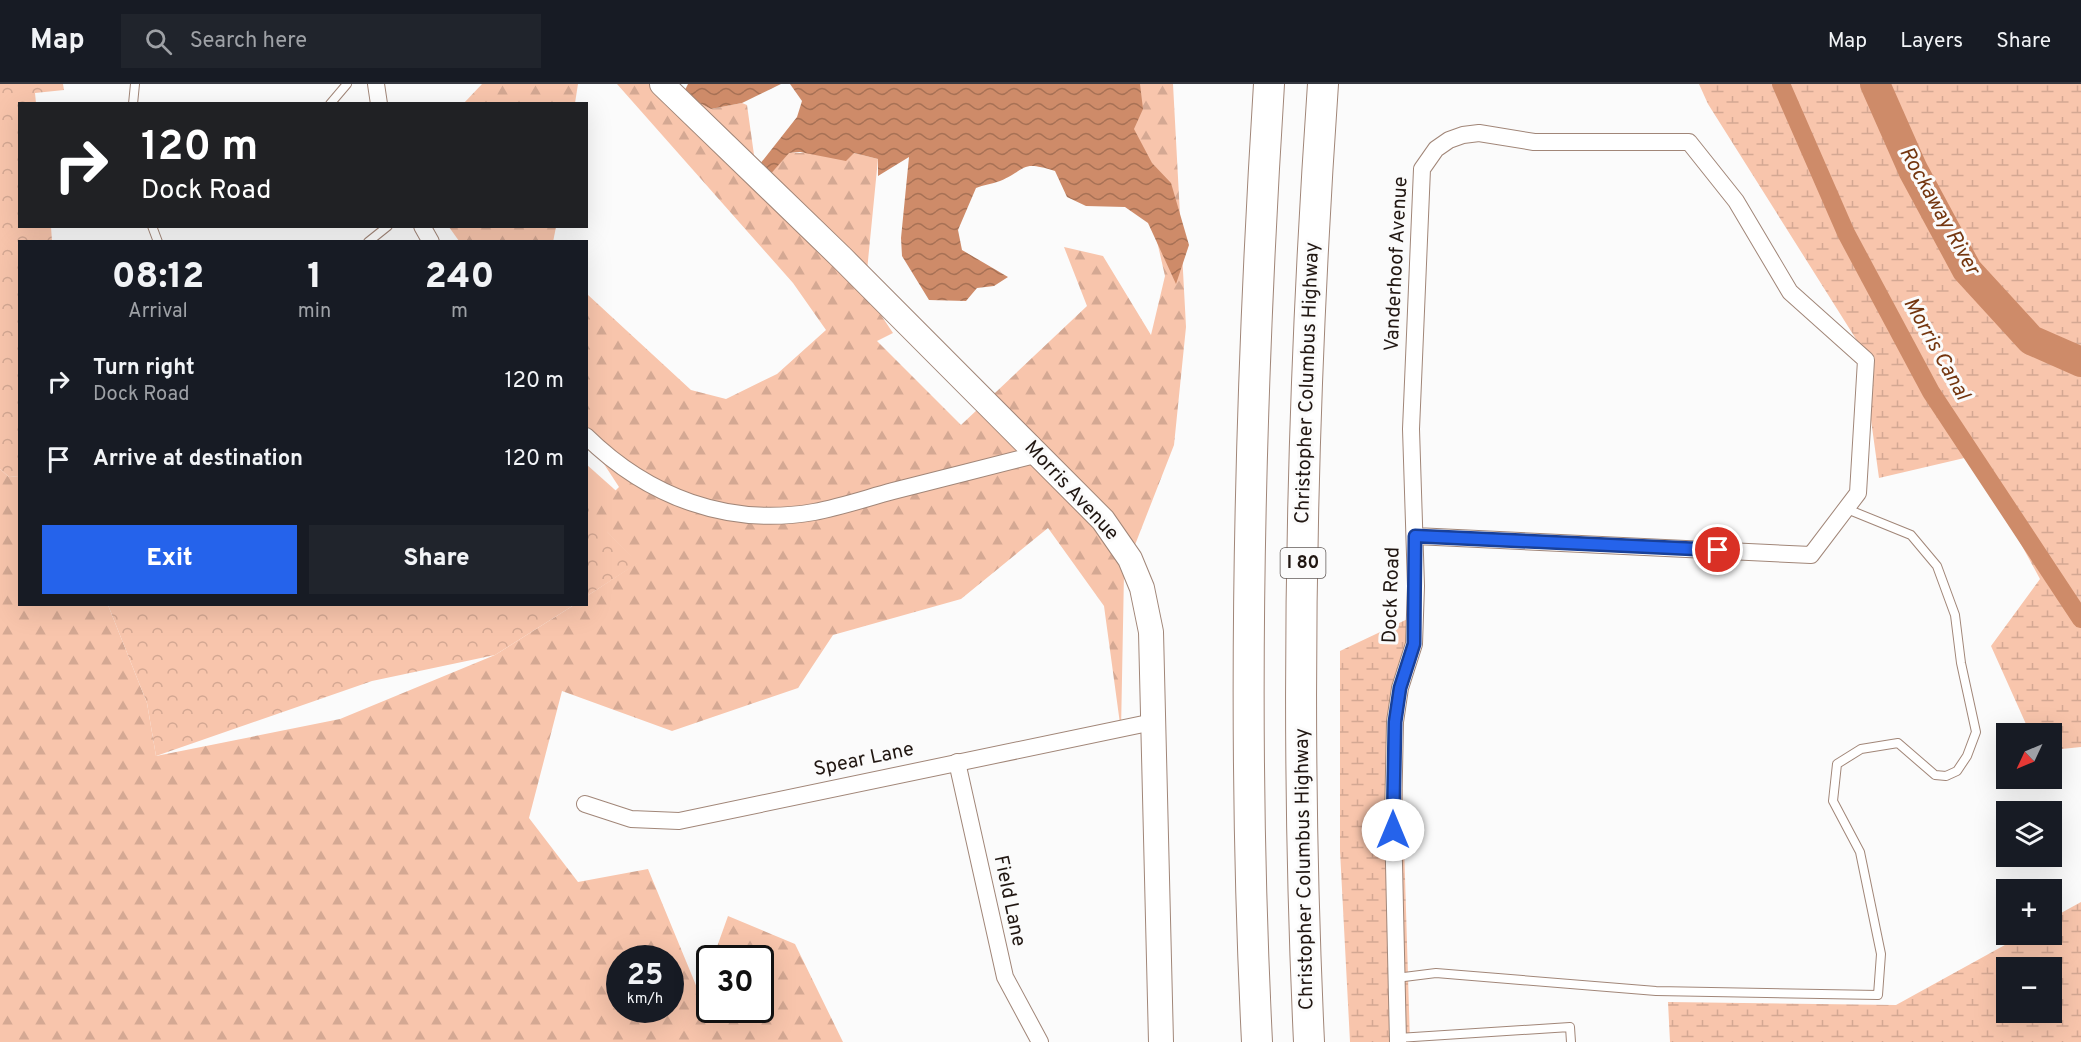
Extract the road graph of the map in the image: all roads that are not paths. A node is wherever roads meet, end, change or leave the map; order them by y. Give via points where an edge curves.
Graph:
1 (135, 84) edge
2 (346, 84) edge
3 (376, 84) edge
4 (662, 84) edge
5 (1269, 84) edge
6 (1323, 84) edge
7 (133, 102) edge
8 (332, 102) edge
9 (379, 102) edge
10 (386, 228) edge
11 (370, 240) edge
12 (588, 438) edge
13 (1039, 454) junction
14 (1846, 508) junction
15 (1415, 536) junction
16 (1153, 722) junction
17 (957, 762) junction
18 (585, 804) dead end
19 (1396, 978) junction
20 (1398, 1040) edge
21 (1040, 1042) edge
22 (1161, 1042) edge
23 (1257, 1042) edge
24 (1309, 1042) edge
25 (1571, 1042) edge

1 - 7 lane
2 - 8 lane
3 - 9 street
4 - 13 street, Morris Avenue
5 - 23 highway via 1257,321 1249,630
6 - 24 highway, Christopher Columbus Highway / I 80 via 1309,333 1303,574
10 - 11 lane
12 - 13 street via 633,476 661,492 692,504 752,516 815,511
13 - 16 street, Morris Avenue via 1103,520 1130,559 1142,588 1151,632
14 - 15 street, Dock Road via 1810,555
14 - 15 street, Vanderhoof Avenue via 1858,493 1866,360 1790,292 1724,185 1689,142 1534,142 1479,133 1456,137 1436,149 1422,169 1411,429
14 - 19 lane via 1911,535 1937,566 1955,615 1976,732 1957,771 1946,776 1935,775 1898,743 1861,749 1836,764 1833,801 1860,852 1879,944 1878,995 1656,991 1436,973
15 - 19 street, Dock Road via 1414,644 1400,688 1395,722
16 - 17 street, Spear Lane
16 - 22 street, Morris Avenue
17 - 18 street, Spear Lane via 679,820 631,819
17 - 21 street, Field Lane via 1005,977
19 - 20 street, Dock Road
20 - 25 lane via 1570,1027

